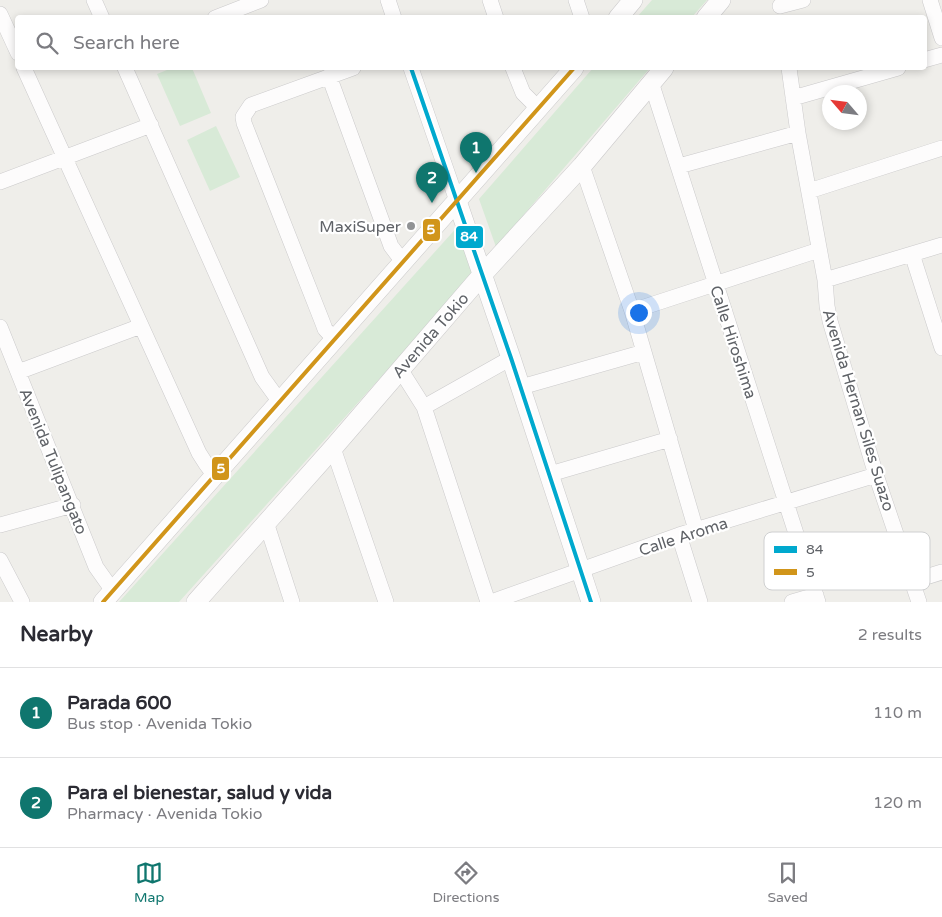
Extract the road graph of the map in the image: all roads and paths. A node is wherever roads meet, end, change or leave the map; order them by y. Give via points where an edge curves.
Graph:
1 (94, 0) edge
2 (261, 0) edge
3 (388, 0) edge
4 (490, 0) edge
5 (576, 0) edge
6 (633, 0) edge
7 (721, 0) edge
8 (802, 0) edge
9 (930, 0) edge
10 (780, 8) edge
11 (0, 14) edge
12 (101, 15) edge
13 (223, 15) edge
14 (393, 15) edge
15 (495, 15) edge
16 (581, 15) edge
17 (620, 15) edge
18 (708, 15) edge
19 (942, 38) edge
20 (15, 46) edge
21 (942, 55) edge
22 (927, 59) edge
23 (25, 70) edge
24 (126, 70) edge
25 (347, 70) edge
26 (411, 70) edge
27 (514, 70) edge
28 (572, 70) edge
29 (662, 70) edge
30 (789, 70) edge
31 (891, 70) edge
32 (329, 76) junction
33 (651, 82) junction
34 (793, 98) junction
35 (538, 108) junction
36 (151, 125) junction
37 (798, 134) junction
38 (942, 148) edge
39 (65, 158) junction
40 (582, 166) junction
41 (679, 166) junction
42 (0, 182) edge
43 (809, 191) junction
44 (457, 201) junction
45 (942, 245) edge
46 (819, 250) junction
47 (912, 254) junction
48 (403, 262) junction
49 (482, 275) junction
50 (825, 280) junction
51 (715, 284) junction
52 (632, 311) junction
53 (140, 326) junction
54 (0, 328) edge
55 (335, 340) junction
56 (942, 348) edge
57 (644, 352) junction
58 (511, 358) junction
59 (400, 369) junction
60 (18, 372) junction
61 (521, 387) junction
62 (280, 402) junction
63 (424, 407) junction
64 (670, 439) junction
65 (333, 448) junction
66 (550, 474) junction
67 (215, 476) junction
68 (876, 476) junction
69 (787, 504) junction
70 (73, 505) junction
71 (266, 522) junction
72 (1, 523) edge
73 (696, 530) junction
74 (796, 532) edge
75 (895, 532) edge
76 (679, 535) junction
77 (0, 560) edge
78 (581, 570) junction
79 (942, 572) edge
80 (930, 576) edge
81 (915, 590) edge
82 (108, 597) edge
83 (817, 598) edge
84 (22, 602) edge
85 (196, 602) edge
86 (292, 602) edge
87 (386, 602) edge
88 (490, 602) edge
89 (591, 602) edge
90 (700, 602) edge
91 (792, 602) edge
92 (919, 602) edge

1 - 12 street
2 - 13 street
3 - 14 street
4 - 15 street
5 - 16 street
6 - 17 street
7 - 18 street
8 - 10 street
9 - 19 street
11 - 20 street
21 - 22 street
23 - 39 street
24 - 36 street
25 - 32 street
26 - 44 street
27 - 35 street via 523,93
28 - 35 street
29 - 33 street, Avenida Tokio
30 - 34 street, Avenida Hernan Siles Suazo
31 - 34 street
32 - 48 street via 390,246
32 - 55 street via 251,105 243,117 325,329
33 - 40 street, Avenida Tokio
33 - 41 street, Calle Hiroshima
34 - 37 street, Avenida Hernan Siles Suazo
35 - 44 street
36 - 39 street
36 - 62 street via 262,377
37 - 41 street
37 - 43 street, Avenida Hernan Siles Suazo
38 - 43 street
39 - 42 street
39 - 53 street
40 - 49 street, Avenida Tokio
40 - 52 street
41 - 51 street, Calle Hiroshima
43 - 46 street, Avenida Hernan Siles Suazo
44 - 48 street
44 - 49 street
45 - 47 street
46 - 50 street, Avenida Hernan Siles Suazo
46 - 51 street
47 - 50 street
47 - 56 street
48 - 55 street
49 - 58 street
49 - 59 street, Avenida Tokio
50 - 68 street, Avenida Hernan Siles Suazo via 830,321
51 - 52 street
51 - 69 street, Calle Hiroshima
52 - 57 street
53 - 60 street
53 - 67 street via 199,453
54 - 60 street, Avenida Tulipangato
55 - 62 street
57 - 61 street
57 - 64 street
58 - 61 street
58 - 63 street
59 - 63 street
59 - 65 street, Avenida Tokio
60 - 70 street, Avenida Tulipangato
61 - 66 street
62 - 67 street
63 - 88 street
64 - 66 street
64 - 73 street
65 - 71 street, Avenida Tokio
65 - 87 street
66 - 78 street
67 - 82 street
68 - 69 street, Calle Aroma
68 - 75 street, Avenida Hernan Siles Suazo
69 - 73 street, Calle Aroma
69 - 74 street, Calle Hiroshima
70 - 72 street
70 - 82 street, Avenida Tulipangato
71 - 85 street, Avenida Tokio
71 - 86 street
73 - 76 street, Calle Aroma
76 - 78 street, Calle Aroma
76 - 90 street
77 - 84 street
78 - 88 street, Calle Aroma
78 - 89 street
79 - 80 street
81 - 92 street, Avenida Hernan Siles Suazo
83 - 91 street

